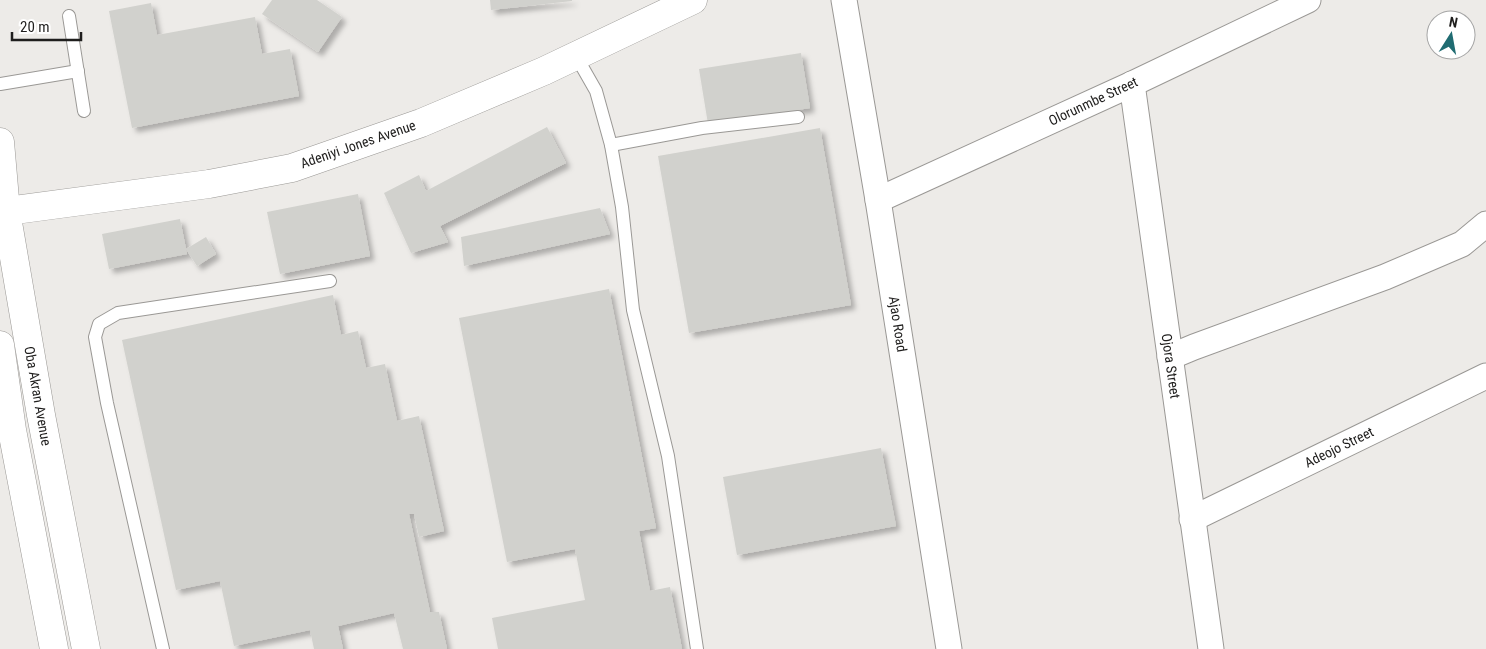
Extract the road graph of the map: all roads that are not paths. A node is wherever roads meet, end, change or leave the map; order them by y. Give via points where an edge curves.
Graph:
1 (693, 0) edge
2 (844, 0) edge
3 (1308, 0) edge
4 (69, 16) dead end
5 (576, 56) junction
6 (78, 72) junction
7 (0, 84) edge
8 (1132, 84) junction
9 (84, 111) dead end
10 (798, 118) dead end
11 (0, 142) edge
12 (611, 144) junction
13 (878, 200) junction
14 (3, 211) edge
15 (1486, 224) edge
16 (330, 280) dead end
17 (0, 345) edge
18 (1170, 357) junction
19 (1486, 376) edge
20 (1192, 519) junction
21 (54, 649) edge
22 (86, 649) edge
23 (163, 649) edge
24 (697, 649) edge
25 (949, 649) edge
26 (1211, 649) edge

1 - 5 main road, Adeniyi Jones Avenue
2 - 13 street, Ajao Road
3 - 8 street, Olorunmbe Street
4 - 6 lane
5 - 12 lane via 596,90
5 - 14 main road, Adeniyi Jones Avenue via 421,123 292,168 209,184
6 - 7 lane
6 - 9 lane
8 - 13 street, Olorunmbe Street
8 - 18 street, Ojora Street
10 - 12 lane via 702,128
11 - 14 main road, Oba Akran Avenue
12 - 24 lane via 622,207 633,310 668,456
13 - 25 street, Ajao Road
14 - 22 main road, Oba Akran Avenue
15 - 18 street via 1462,244 1376,280
16 - 23 lane via 118,312 99,324 95,337 107,403
17 - 21 main road, Oba Akran Avenue via 12,430
18 - 20 street, Ojora Street
19 - 20 street, Adeojo Street
20 - 26 street, Ojora Street

